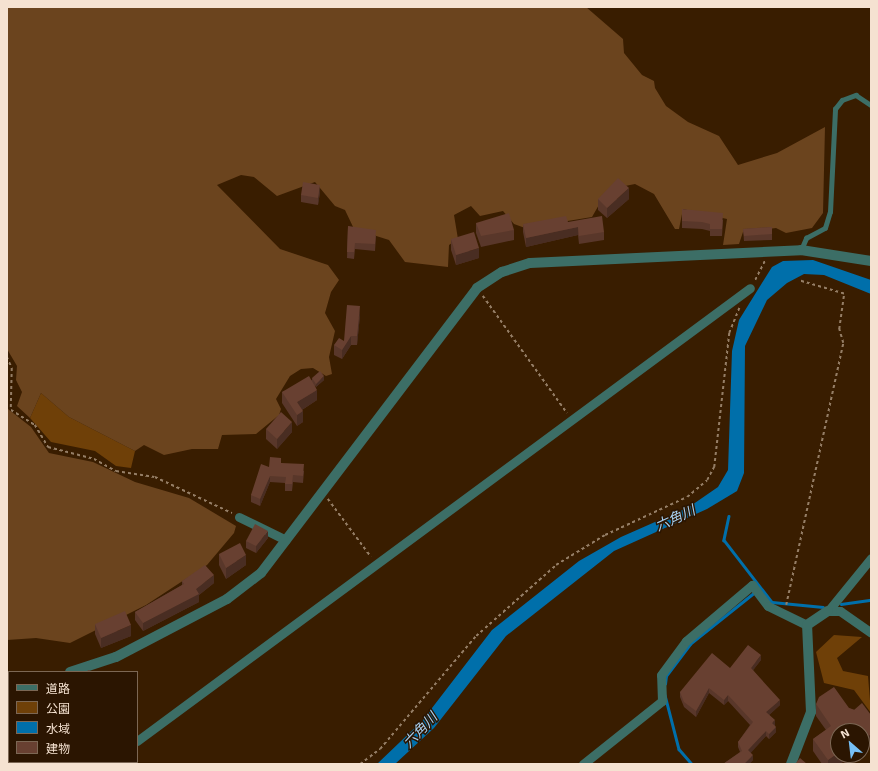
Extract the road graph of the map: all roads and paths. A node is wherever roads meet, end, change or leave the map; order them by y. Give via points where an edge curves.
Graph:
1 (871, 105) edge
2 (771, 250) junction
3 (801, 250) junction
4 (871, 261) edge
5 (800, 281) dead end
6 (477, 288) junction
7 (750, 288) junction
8 (7, 357) edge
9 (573, 421) junction
10 (322, 492) junction
11 (239, 517) joint
12 (286, 540) junction
13 (871, 558) edge
14 (376, 563) junction
15 (786, 601) dead end
16 (828, 610) junction
17 (807, 625) junction
18 (871, 632) edge
19 (73, 671) edge
20 (138, 740) edge
21 (360, 764) edge
22 (583, 764) edge
23 (791, 764) edge

1 - 3 lane via 856,95 842,100 835,109 830,212 825,228 806,238
2 - 3 street
2 - 6 street via 530,263 502,272
2 - 7 path
3 - 4 street
5 - 15 path via 844,294 839,329 843,343
6 - 9 path
6 - 10 street
7 - 9 street
7 - 21 path via 729,333 714,467 707,480 687,497 605,535 556,566 476,636 380,749
8 - 11 path via 12,368 11,410 35,424 48,446 94,459 116,471 155,477
9 - 14 street
10 - 12 street
10 - 14 path
11 - 12 street
12 - 19 street via 261,573 227,599 116,657
13 - 16 street
14 - 20 street
16 - 17 street
16 - 18 street via 840,611
17 - 22 street via 768,606 752,585 686,641 661,675 662,701
17 - 23 street via 811,712

